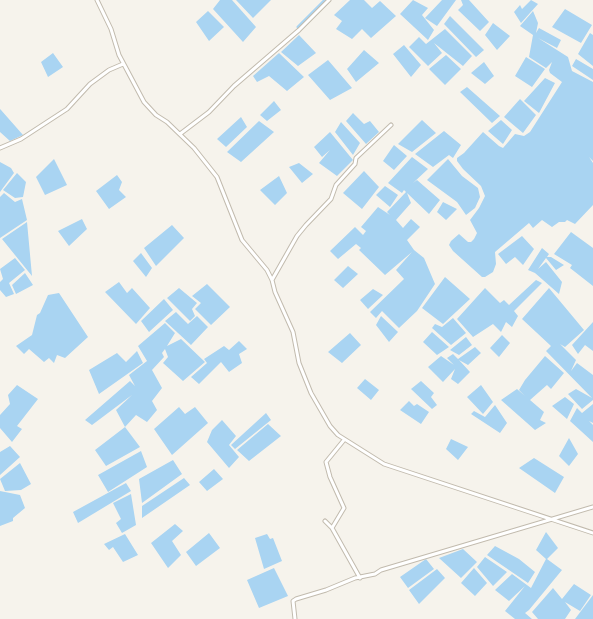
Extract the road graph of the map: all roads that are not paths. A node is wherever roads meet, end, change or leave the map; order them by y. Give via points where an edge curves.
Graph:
1 (97, 0) edge
2 (329, 0) edge
3 (123, 64) junction
4 (390, 125) dead end
5 (180, 134) junction
6 (0, 148) edge
7 (272, 280) junction
8 (344, 440) junction
9 (593, 507) edge
10 (550, 519) junction
11 (325, 521) dead end
12 (332, 528) junction
13 (593, 533) edge
14 (360, 578) junction
15 (294, 619) edge

1 - 3 street via 111,29
2 - 5 street via 209,112
3 - 5 street via 144,102
3 - 6 street via 109,70 90,84 67,109 21,139
4 - 7 street via 356,158 355,164 336,185 331,199 298,236
5 - 7 street via 217,177 242,240
7 - 8 street via 293,332 298,358 311,393 330,426
8 - 10 street via 384,464
8 - 12 street via 326,462 344,508
9 - 10 street
10 - 13 street
10 - 14 street
11 - 12 street
12 - 14 street
14 - 15 street via 296,599 293,601

